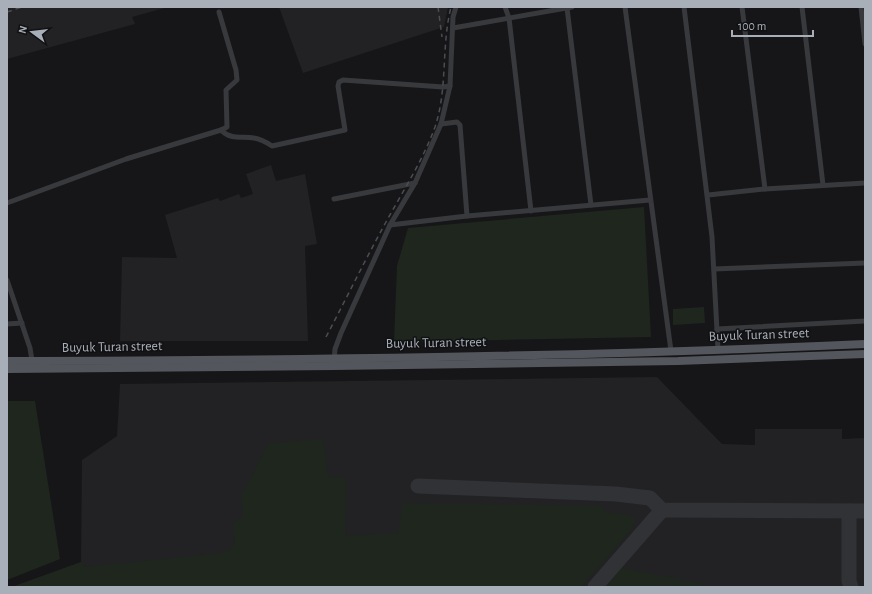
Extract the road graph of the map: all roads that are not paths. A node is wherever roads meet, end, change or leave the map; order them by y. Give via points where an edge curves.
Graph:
1 (456, 7) edge
2 (506, 7) edge
3 (625, 7) edge
4 (684, 7) edge
5 (742, 7) edge
6 (802, 7) edge
7 (861, 7) edge
8 (569, 8) edge
9 (219, 12) dead end
10 (509, 18) junction
11 (453, 28) junction
12 (865, 44) edge
13 (450, 86) junction
14 (441, 124) junction
15 (221, 130) junction
16 (415, 183) junction
17 (865, 183) edge
18 (823, 185) junction
19 (765, 189) junction
20 (708, 195) junction
21 (334, 199) dead end
22 (650, 200) junction
23 (7, 203) edge
24 (591, 205) junction
25 (531, 210) junction
26 (466, 216) junction
27 (390, 225) junction
28 (865, 263) edge
29 (714, 269) junction
30 (7, 280) edge
31 (865, 321) edge
32 (22, 323) junction
33 (7, 324) edge
34 (717, 329) junction
35 (865, 344) edge
36 (718, 350) junction
37 (671, 351) junction
38 (865, 354) edge
39 (7, 361) edge
40 (32, 361) junction
41 (334, 362) junction
42 (7, 369) edge

1 - 11 street
2 - 10 street
3 - 22 street
4 - 20 street
5 - 19 street
6 - 18 street
7 - 12 street
8 - 10 street
8 - 24 street
9 - 15 street via 237,80 226,90 227,126
10 - 11 street
10 - 25 street
11 - 13 street
13 - 14 street
13 - 15 street via 343,80 338,86 344,130 272,146 254,138 231,137
14 - 16 street
14 - 26 street via 458,122 460,125
15 - 23 street via 126,159
16 - 21 street
16 - 27 street
17 - 18 street
18 - 19 street
19 - 20 street
20 - 29 street
22 - 24 street
22 - 37 street
24 - 25 street
25 - 26 street
26 - 27 street
27 - 41 street via 337,343
28 - 29 street
29 - 34 street
30 - 32 street
31 - 34 street
32 - 33 street
32 - 40 street
34 - 36 street
35 - 36 main road, Buyuk Turan street
36 - 37 main road, Buyuk Turan street
37 - 41 main road, Buyuk Turan street
38 - 41 main road, Buyuk Turan street via 678,361
39 - 40 main road, Buyuk Turan street
40 - 41 main road, Buyuk Turan street
41 - 42 main road, Buyuk Turan street

